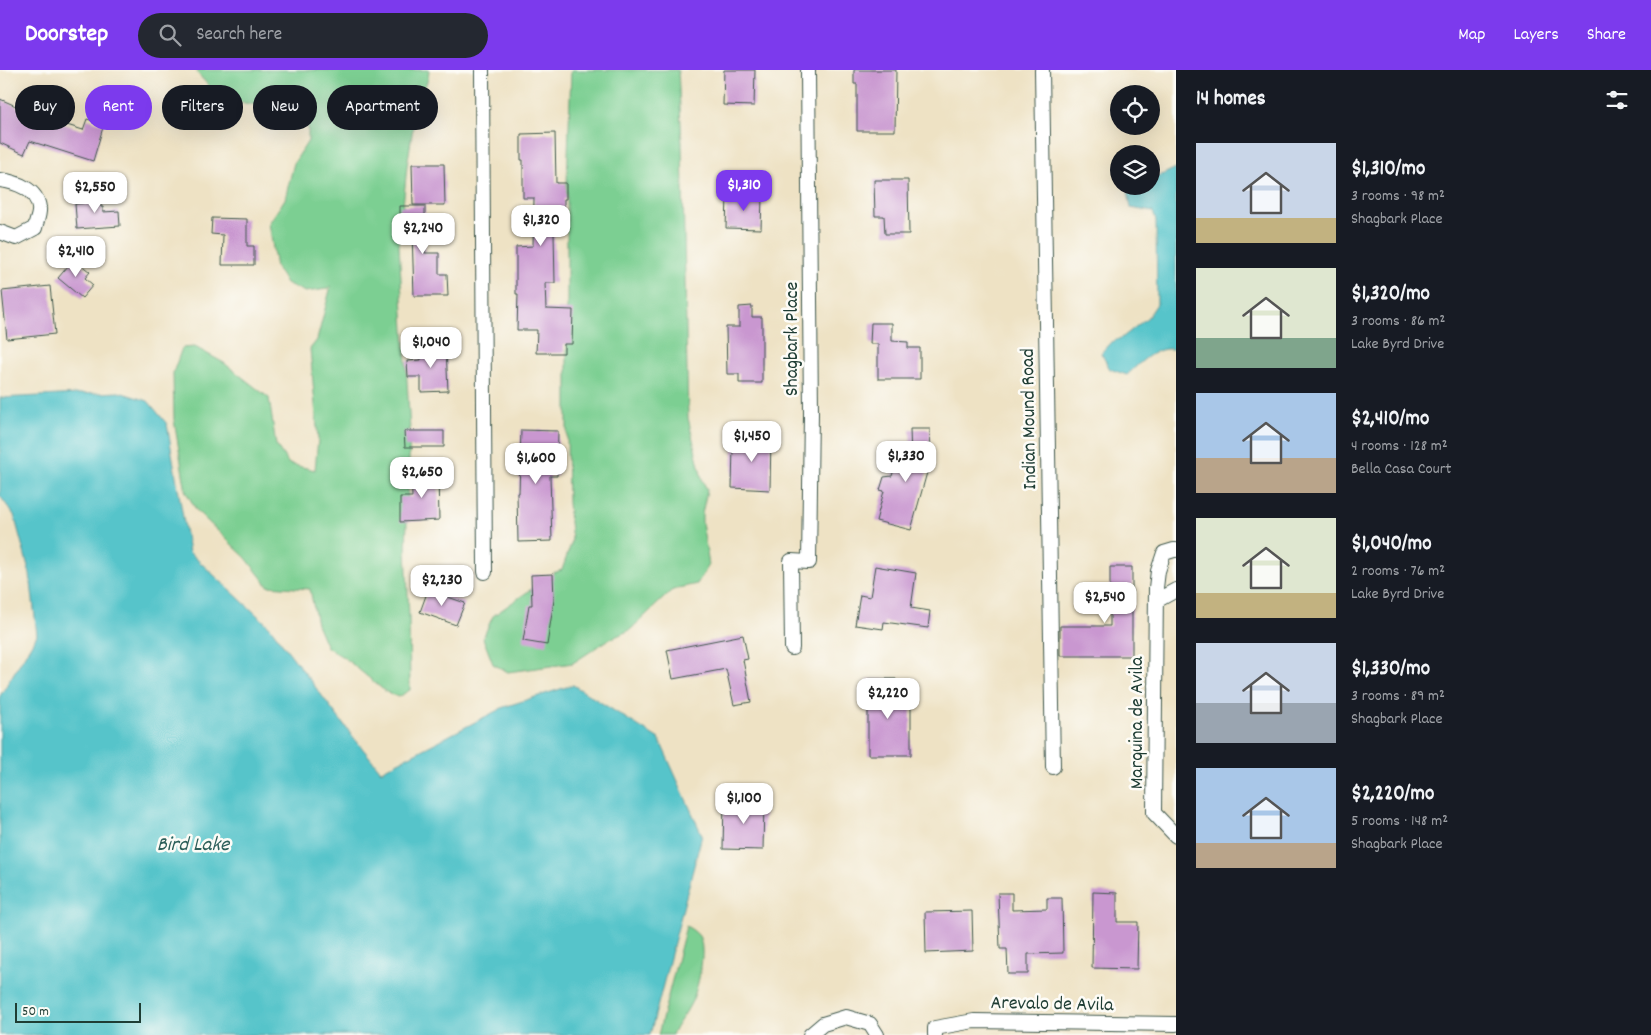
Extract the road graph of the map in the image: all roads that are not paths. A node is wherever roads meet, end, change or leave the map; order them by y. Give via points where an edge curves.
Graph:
1 (482, 70) edge
2 (808, 70) edge
3 (1042, 70) edge
4 (0, 180) edge
5 (0, 232) edge
6 (1176, 550) edge
7 (485, 572) dead end
8 (1176, 590) edge
9 (1156, 601) junction
10 (792, 648) dead end
11 (1053, 767) dead end
12 (1176, 836) edge
13 (1176, 1024) edge
14 (810, 1035) edge
15 (877, 1035) edge
16 (935, 1035) edge

1 - 7 street
2 - 10 street, Shagbark Place via 809,562 791,561
3 - 11 street, Indian Mound Road
4 - 5 street via 32,192 39,208 35,228 16,238
6 - 9 street, Marquina de Avila via 1164,553 1160,562
8 - 9 street
9 - 12 street, Marquina de Avila via 1154,813
13 - 16 street, Arevalo de Avila via 974,1021 935,1028
14 - 15 street via 822,1024 846,1017 870,1024

